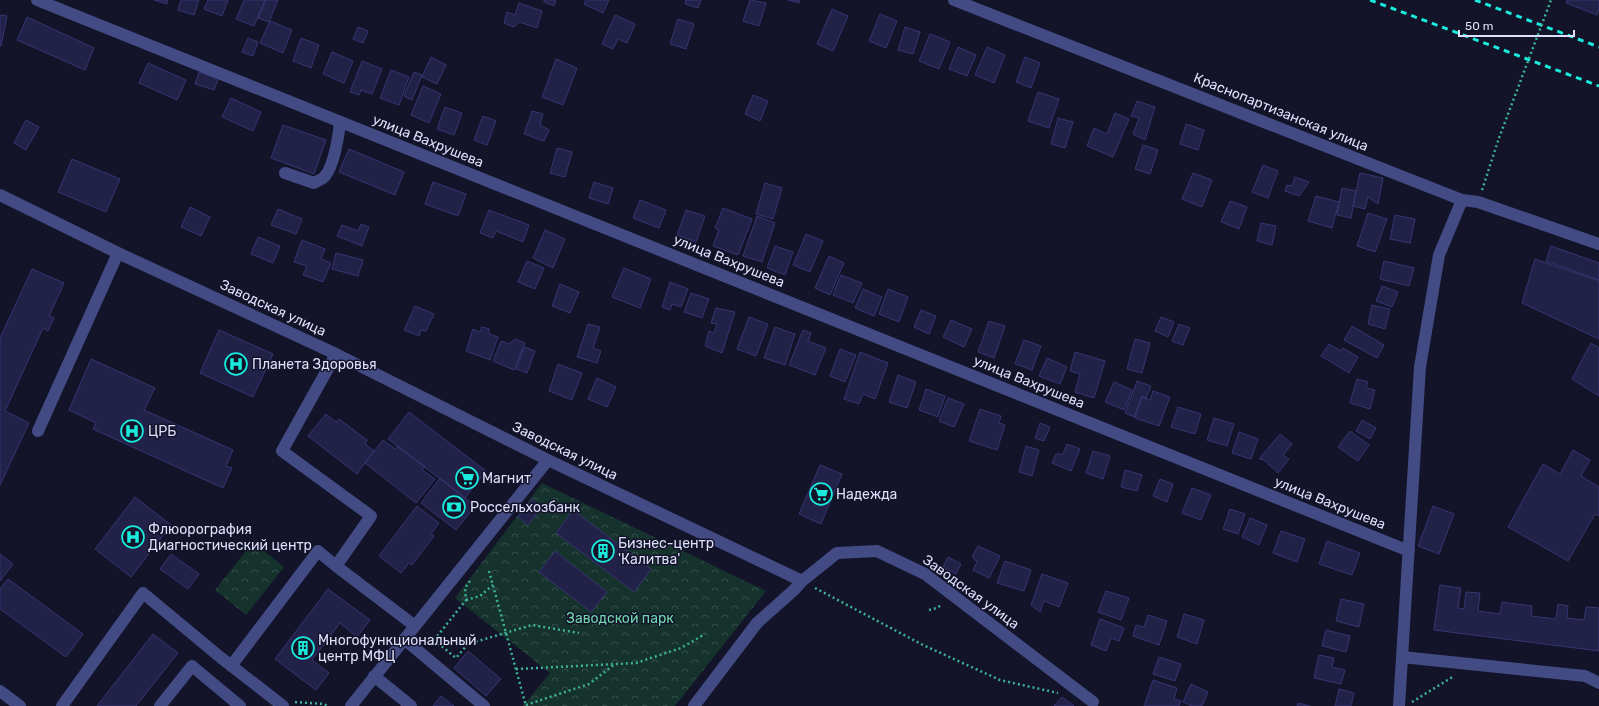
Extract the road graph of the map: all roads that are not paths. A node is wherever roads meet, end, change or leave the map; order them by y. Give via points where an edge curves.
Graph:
1 (37, 0) edge
2 (954, 0) edge
3 (340, 122) junction
4 (285, 173) dead end
5 (0, 196) edge
6 (1462, 200) junction
7 (1599, 244) edge
8 (118, 253) junction
9 (336, 354) junction
10 (38, 431) dead end
11 (548, 460) junction
12 (1409, 551) junction
13 (336, 566) junction
14 (802, 581) junction
15 (414, 626) junction
16 (404, 639) junction
17 (1402, 657) junction
18 (231, 666) junction
19 (374, 676) junction
20 (1599, 682) edge
21 (0, 691) edge
22 (1093, 702) dead end
23 (20, 706) edge
24 (62, 706) edge
25 (160, 706) edge
26 (240, 706) edge
27 (283, 706) edge
28 (351, 706) edge
29 (411, 706) edge
30 (484, 706) edge
31 (694, 706) edge
32 (1399, 706) edge

1 - 3 street, улица Вахрушева
2 - 6 street, Краснопартизанская улица
3 - 4 street via 338,140 325,176 314,182
3 - 12 street, улица Вахрушева
5 - 8 street, Заводская улица
6 - 7 street, Краснопартизанская улица via 1478,202
6 - 12 street via 1439,255 1420,367
8 - 9 street, Заводская улица
8 - 10 street
9 - 11 street, Заводская улица
9 - 13 street via 282,451 371,516
11 - 14 street, Заводская улица
11 - 15 street
12 - 17 street
13 - 15 street
13 - 18 street via 318,551
14 - 22 street, Заводская улица via 837,554 878,551 925,574
14 - 31 street via 757,623
15 - 16 street
16 - 19 street
16 - 30 street
17 - 20 street via 1585,676
17 - 32 street
18 - 24 street via 144,593
18 - 27 street
19 - 28 street
19 - 29 street
21 - 23 street
25 - 26 street via 192,666

